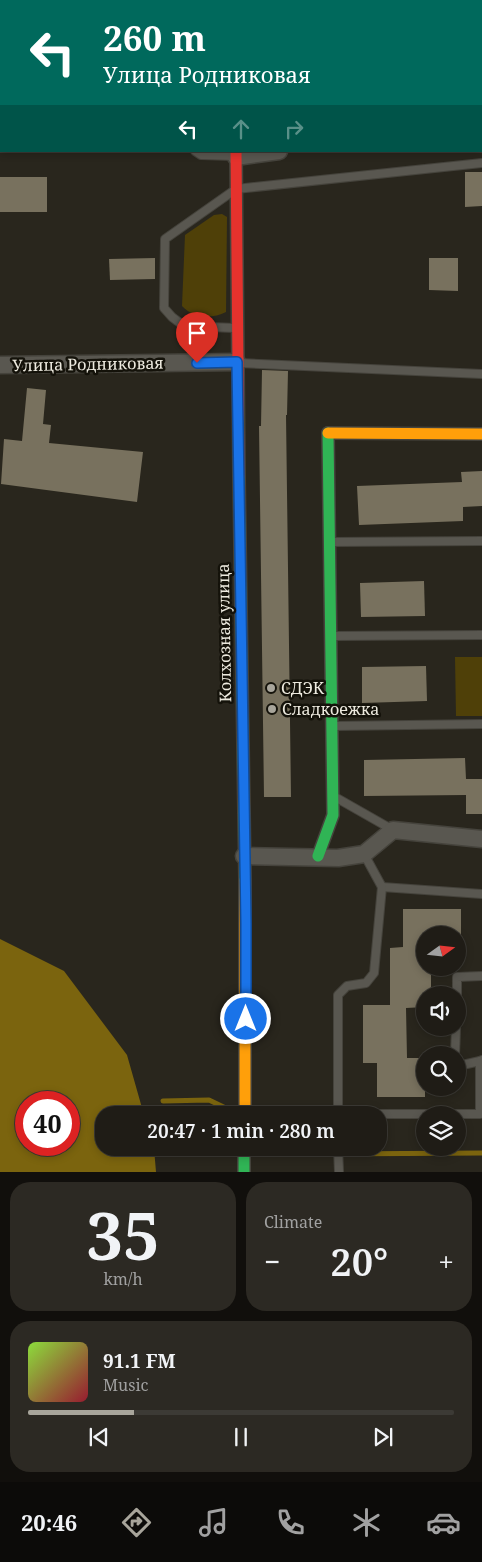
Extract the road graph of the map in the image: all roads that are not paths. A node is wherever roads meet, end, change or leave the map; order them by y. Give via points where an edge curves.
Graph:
1 (196, 152) edge
2 (265, 152) edge
3 (236, 154) edge
4 (482, 163) edge
5 (236, 189) junction
6 (237, 328) junction
7 (237, 362) junction
8 (0, 365) edge
9 (482, 374) edge
10 (482, 434) edge
11 (482, 541) edge
12 (329, 542) junction
13 (482, 635) edge
14 (331, 636) junction
15 (482, 724) edge
16 (332, 726) junction
17 (333, 796) junction
18 (394, 830) junction
19 (482, 839) edge
20 (364, 854) junction
21 (244, 856) junction
22 (318, 856) junction
23 (382, 887) junction
24 (482, 894) edge
25 (482, 976) edge
26 (456, 986) edge
27 (481, 1061) edge
28 (466, 1064) edge
29 (245, 1106) edge
30 (338, 1106) edge
31 (387, 1115) edge
32 (244, 1156) edge
33 (338, 1156) edge
34 (244, 1172) edge
35 (339, 1172) edge

1 - 3 lane via 201,155
2 - 3 street
3 - 5 street, Колхозная улица
4 - 5 lane
5 - 6 street, Колхозная улица
5 - 6 lane via 165,239 164,308 184,326
6 - 7 street, Колхозная улица
7 - 8 street, Улица Родниковая
7 - 9 lane
7 - 21 street, Колхозная улица
10 - 12 street via 328,433
11 - 12 lane
12 - 14 street
13 - 14 lane
14 - 16 street
15 - 16 lane
16 - 17 street
17 - 18 lane
17 - 22 street via 334,815
18 - 19 street
18 - 20 street
20 - 22 street via 338,858
20 - 23 lane
21 - 22 street
21 - 29 street, Колхозная улица
23 - 24 lane
23 - 30 lane via 374,973 366,983 347,986 338,995
25 - 26 lane via 457,977
27 - 28 lane
27 - 31 lane via 480,1114
32 - 34 street
33 - 35 lane

